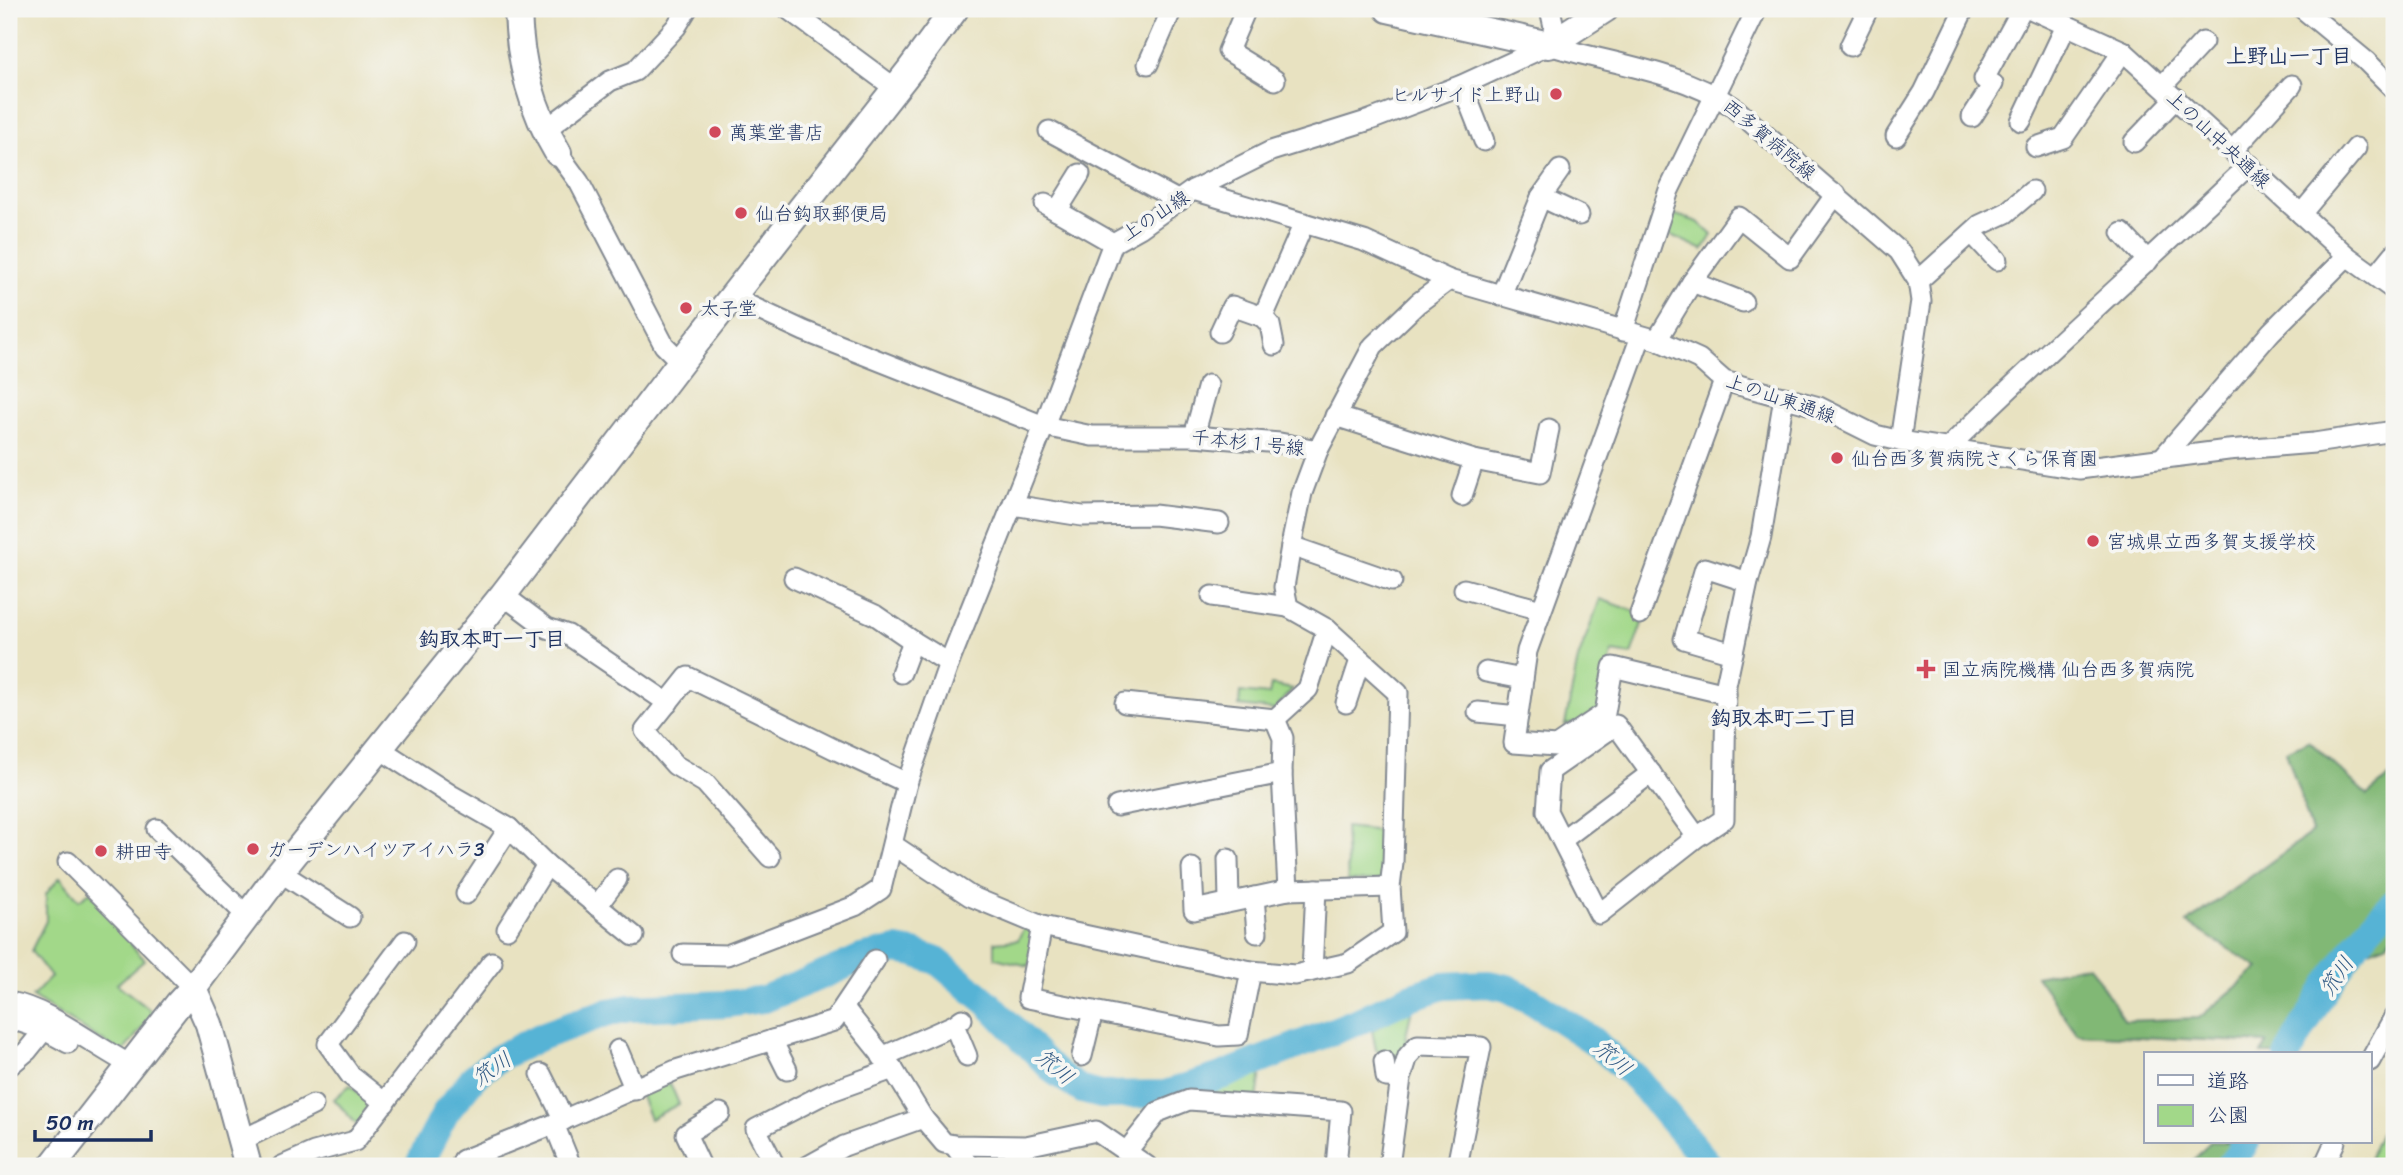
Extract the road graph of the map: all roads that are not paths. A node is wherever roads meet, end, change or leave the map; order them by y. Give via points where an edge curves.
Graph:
1 (518, 9) edge
2 (687, 9) edge
3 (788, 9) edge
4 (955, 9) edge
5 (1172, 9) edge
6 (1246, 9) edge
7 (1388, 9) edge
8 (1550, 9) edge
9 (1605, 9) edge
10 (1757, 9) edge
11 (1868, 9) edge
12 (1964, 9) edge
13 (2022, 9) edge
14 (2031, 9) edge
15 (2303, 9) edge
16 (2066, 26) junction
17 (2203, 42) dead end
18 (1549, 45) junction
19 (1850, 46) dead end
20 (2123, 51) junction
21 (1147, 64) dead end
22 (1276, 80) dead end
23 (1462, 85) junction
24 (2292, 85) dead end
25 (896, 89) junction
26 (2394, 89) edge
27 (2169, 92) junction
28 (1716, 96) junction
29 (1972, 117) dead end
30 (2021, 121) dead end
31 (1049, 131) dead end
32 (1896, 136) dead end
33 (551, 141) junction
34 (1484, 141) dead end
35 (2134, 142) dead end
36 (2036, 147) dead end
37 (2356, 148) dead end
38 (2232, 150) junction
39 (2249, 165) junction
40 (1560, 170) dead end
41 (1080, 174) dead end
42 (2032, 191) dead end
43 (1836, 194) junction
44 (1186, 195) junction
45 (1541, 197) junction
46 (2301, 214) junction
47 (1580, 215) dead end
48 (1304, 223) junction
49 (1972, 233) junction
50 (2122, 233) dead end
51 (1113, 243) junction
52 (2394, 254) edge
53 (2347, 256) junction
54 (1997, 260) dead end
55 (2148, 261) junction
56 (2376, 276) junction
57 (1449, 280) junction
58 (1918, 281) junction
59 (1692, 282) junction
60 (2394, 290) edge
61 (735, 293) junction
62 (1501, 296) junction
63 (1743, 302) dead end
64 (1263, 317) junction
65 (1220, 332) dead end
66 (1640, 336) junction
67 (1274, 345) dead end
68 (681, 362) junction
69 (1724, 381) junction
70 (1208, 385) dead end
71 (1784, 397) junction
72 (1335, 415) junction
73 (1044, 426) junction
74 (1549, 429) dead end
75 (2394, 431) edge
76 (1194, 436) junction
77 (1900, 441) junction
78 (1947, 449) junction
79 (1318, 450) junction
80 (2164, 457) junction
81 (1474, 460) junction
82 (1462, 496) dead end
83 (1013, 505) junction
84 (1219, 523) dead end
85 (1291, 546) junction
86 (794, 579) dead end
87 (1391, 581) dead end
88 (1748, 582) junction
89 (1464, 589) dead end
90 (503, 596) junction
91 (1212, 596) dead end
92 (1288, 607) junction
93 (1541, 610) junction
94 (1640, 614) dead end
95 (1327, 629) junction
96 (913, 641) junction
97 (1733, 653) junction
98 (1360, 660) junction
99 (949, 663) junction
100 (901, 673) dead end
101 (1486, 673) dead end
102 (1523, 679) junction
103 (1726, 694) junction
104 (668, 703) junction
105 (1125, 703) dead end
106 (1346, 703) dead end
107 (1478, 712) dead end
108 (1518, 716) junction
109 (1275, 719) junction
110 (380, 749) junction
111 (1282, 773) junction
112 (1651, 773) junction
113 (907, 783) junction
114 (1117, 806) dead end
115 (509, 828) junction
116 (158, 829) dead end
117 (1697, 837) junction
118 (1562, 840) junction
119 (893, 845) junction
120 (770, 857) dead end
121 (1228, 859) dead end
122 (68, 862) dead end
123 (547, 865) junction
124 (1192, 868) dead end
125 (280, 872) junction
126 (617, 879) dead end
127 (1390, 887) junction
128 (1316, 889) junction
129 (1288, 890) junction
130 (466, 894) dead end
131 (1254, 897) junction
132 (1229, 901) junction
133 (597, 905) junction
134 (246, 915) junction
135 (350, 917) dead end
136 (1042, 926) junction
137 (508, 929) dead end
138 (1256, 933) dead end
139 (634, 936) dead end
140 (405, 941) dead end
141 (683, 954) dead end
142 (875, 960) dead end
143 (492, 962) dead end
144 (1251, 971) junction
145 (1311, 971) junction
146 (193, 988) junction
147 (9, 1002) edge
148 (844, 1008) junction
149 (1093, 1011) junction
150 (2394, 1017) edge
151 (9, 1018) edge
152 (44, 1030) junction
153 (772, 1040) junction
154 (618, 1050) dead end
155 (967, 1056) dead end
156 (1082, 1056) dead end
157 (2372, 1057) edge
158 (1384, 1061) dead end
159 (887, 1063) junction
160 (9, 1066) edge
161 (128, 1070) junction
162 (787, 1070) dead end
163 (541, 1074) dead end
164 (1401, 1078) junction
165 (635, 1090) junction
166 (385, 1103) junction
167 (313, 1105) dead end
168 (720, 1113) dead end
169 (923, 1118) junction
170 (559, 1122) junction
171 (2334, 1144) edge
172 (954, 1145) junction
173 (1127, 1151) junction
174 (244, 1154) edge
175 (463, 1160) dead end
176 (52, 1166) edge
177 (282, 1166) edge
178 (571, 1166) edge
179 (701, 1166) edge
180 (775, 1166) edge
181 (808, 1166) edge
182 (969, 1166) edge
183 (1147, 1166) edge
184 (1336, 1166) edge
185 (1389, 1166) edge
186 (1457, 1166) edge
187 (2324, 1166) edge

1 - 33 street via 525,74
2 - 33 street via 635,71 610,81
3 - 25 street
4 - 25 street
5 - 21 street
6 - 22 street via 1228,51
7 - 18 street, 西多賀病院線
8 - 18 street via 1554,27
9 - 18 street, 上の山線
10 - 28 street
11 - 19 street
12 - 32 street via 1924,92
13 - 29 street via 1983,79 1993,84
14 - 16 street, 上の山中央通線
15 - 26 street
16 - 20 street, 上の山中央通線
16 - 30 street
17 - 27 street
18 - 23 street, 上の山線
18 - 28 street, 西多賀病院線 via 1691,83
20 - 27 street, 上の山中央通線
20 - 36 street via 2063,138
23 - 34 street
23 - 44 street, 上の山線 via 1272,151
24 - 38 street
25 - 61 street
27 - 35 street
27 - 38 street, 上の山中央通線
28 - 43 street, 西多賀病院線
28 - 66 street via 1668,190
31 - 44 street, 上の山東通線
33 - 68 street via 579,182 664,345
37 - 46 street
38 - 39 street, 上の山中央通線
39 - 46 street, 上の山中央通線
39 - 55 street
40 - 45 street
41 - 51 street via 1051,208
42 - 49 street
43 - 58 street, 西多賀病院線 via 1899,251
43 - 59 street via 1790,258 1739,217
44 - 48 street, 上の山東通線
44 - 51 street, 上の山線
45 - 47 street
45 - 62 street
46 - 53 street, 上の山中央通線
48 - 57 street, 上の山東通線 via 1364,241
48 - 64 street
49 - 54 street
49 - 58 street
50 - 55 street
51 - 73 street, 上の山線
52 - 56 street
53 - 56 street, 上の山中央通線
53 - 80 street via 2272,332
55 - 78 street
56 - 60 street, 上の山中央通線
57 - 62 street, 上の山東通線
57 - 72 street, 千本杉１号線 via 1373,346
58 - 77 street via 1921,301
59 - 63 street
59 - 66 street
61 - 68 street
61 - 73 street via 804,331
62 - 66 street, 上の山東通線
64 - 65 street via 1232,306
64 - 67 street via 1270,325
66 - 69 street, 上の山東通線 via 1699,359
66 - 93 street
68 - 90 street
69 - 71 street, 上の山東通線
69 - 94 street
70 - 76 street
71 - 77 street, 上の山東通線
71 - 88 street via 1761,537
72 - 79 street, 千本杉１号線
72 - 81 street
73 - 76 street, 千本杉１号線 via 1093,436
73 - 83 street, 上の山線
74 - 81 street via 1540,473
75 - 80 street, 上の山東通線
76 - 79 street, 千本杉１号線
77 - 78 street, 上の山東通線
78 - 80 street, 上の山東通線 via 2079,469
79 - 85 street via 1302,492
81 - 82 street
83 - 84 street via 1082,516 1154,515
83 - 99 street, 上の山線
85 - 87 street
85 - 92 street via 1284,587
86 - 96 street via 875,615
88 - 97 street
88 - 97 street via 1705,568 1684,639
89 - 93 street
90 - 104 street
90 - 110 street
91 - 92 street
92 - 95 street
93 - 102 street
95 - 98 street
95 - 109 street via 1308,689
96 - 99 street
96 - 100 street
97 - 103 street
98 - 106 street
98 - 127 street via 1398,693
99 - 113 street, 上の山線
101 - 102 street
102 - 108 street
103 - 108 street via 1613,667 1605,713 1556,746 1514,743
103 - 117 street via 1724,819
104 - 113 street via 688,677
104 - 120 street via 645,732 675,765 705,783
105 - 109 street
107 - 108 street
109 - 111 street via 1283,738
110 - 115 street
110 - 125 street
111 - 114 street
111 - 129 street
112 - 117 street
112 - 118 street
112 - 118 street via 1616,725 1550,771 1547,811
113 - 119 street, 上の山線
115 - 123 street
115 - 130 street
116 - 134 street
117 - 118 street via 1599,914
119 - 136 street via 970,895
119 - 141 street, 上の山線 via 881,889 855,906 727,956
121 - 132 street
122 - 146 street
123 - 133 street
123 - 137 street
124 - 132 street via 1194,910
125 - 134 street
125 - 135 street
126 - 133 street
127 - 128 street
127 - 145 street via 1393,932 1348,963
128 - 129 street
128 - 145 street
129 - 131 street
131 - 132 street
131 - 138 street
133 - 139 street
134 - 146 street
136 - 144 street
136 - 149 street via 1028,998
140 - 166 street via 328,1044 351,1076
142 - 148 street
143 - 166 street
144 - 145 street via 1295,975
144 - 149 street via 1238,1035 1219,1037
146 - 161 street
146 - 174 street via 208,1024
147 - 161 street via 51,1019
148 - 153 street via 834,1021
148 - 159 street
149 - 156 street
150 - 157 street
151 - 152 street
152 - 160 street
152 - 161 street
153 - 162 street
153 - 165 street via 677,1070
154 - 165 street
155 - 159 street via 958,1022
158 - 164 street via 1386,1077
159 - 169 street
159 - 180 street via 757,1129
161 - 176 street
163 - 170 street
164 - 185 street
164 - 186 street via 1408,1056 1418,1045 1481,1046
165 - 170 street
166 - 177 street via 355,1141
167 - 174 street
168 - 179 street via 686,1134
169 - 172 street via 944,1143
169 - 181 street via 844,1146
170 - 175 street
170 - 178 street
171 - 187 street
172 - 173 street via 1026,1146 1096,1131
172 - 182 street
173 - 183 street
173 - 184 street via 1158,1112 1189,1100 1341,1111

